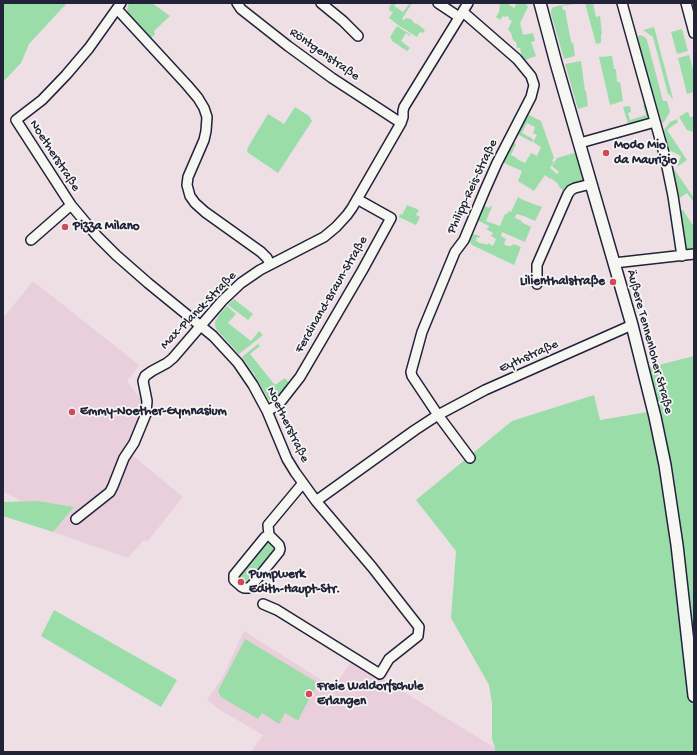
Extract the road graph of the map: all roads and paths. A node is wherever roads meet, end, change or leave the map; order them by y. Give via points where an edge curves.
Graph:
1 (237, 3) edge
2 (321, 3) edge
3 (438, 3) edge
4 (468, 3) edge
5 (540, 3) edge
6 (622, 3) edge
7 (686, 3) edge
8 (119, 6) edge
9 (461, 15) junction
10 (694, 33) edge
11 (358, 36) dead end
12 (656, 122) junction
13 (401, 123) junction
14 (580, 143) junction
15 (591, 184) junction
16 (357, 199) junction
17 (71, 205) junction
18 (31, 240) dead end
19 (694, 254) edge
20 (682, 256) junction
21 (614, 263) junction
22 (270, 264) junction
23 (537, 284) dead end
24 (632, 325) junction
25 (201, 326) junction
26 (267, 411) junction
27 (438, 415) junction
28 (470, 458) dead end
29 (303, 483) junction
30 (316, 501) junction
31 (76, 519) dead end
32 (269, 536) junction
33 (263, 604) dead end
34 (694, 696) edge

1 - 13 street, Röntgenstraße via 295,51
2 - 11 street
3 - 9 street
4 - 9 street, Max-Planck-Straße
5 - 14 street, Äußere Tennenloher Straße
6 - 12 street
7 - 10 street
8 - 17 street, Noetherstraße via 66,75 42,100 16,120
8 - 22 street via 191,89 204,108 206,131 188,177 190,196 205,212 261,252
9 - 13 street, Max-Planck-Straße via 403,109
9 - 27 street, Philipp-Reis-Straße via 517,59 531,76 534,86 531,97 490,177 464,240 455,252 422,332 411,372
12 - 14 street
12 - 20 street via 673,196
13 - 16 street, Max-Planck-Straße
14 - 15 street, Äußere Tennenloher Straße
15 - 21 street, Äußere Tennenloher Straße
15 - 23 street via 568,194 538,265
16 - 22 street, Max-Planck-Straße via 347,215 330,233
16 - 26 street, Ferdinand-Braun-Straße via 391,218 300,377 282,400
17 - 18 street, Noetherstraße
17 - 25 street, Noetherstraße via 116,255
19 - 20 street
20 - 21 street
21 - 24 street, Äußere Tennenloher Straße
22 - 25 street, Max-Planck-Straße via 234,289
24 - 27 street, Eythstraße via 485,390
24 - 34 street, Äußere Tennenloher Straße via 665,465
25 - 26 street, Noetherstraße via 238,363
25 - 31 street, Max-Planck-Straße via 168,363 144,378 146,414 113,486 110,492
26 - 29 street, Noetherstraße via 287,459
27 - 28 street
27 - 30 street, Eythstraße
29 - 30 street, Noetherstraße
29 - 32 street via 268,525
30 - 33 street, Noetherstraße via 419,627 418,636 389,659 380,674 277,610
32 - 32 street via 265,537 234,575 234,580 242,587 249,588 279,552 279,545

